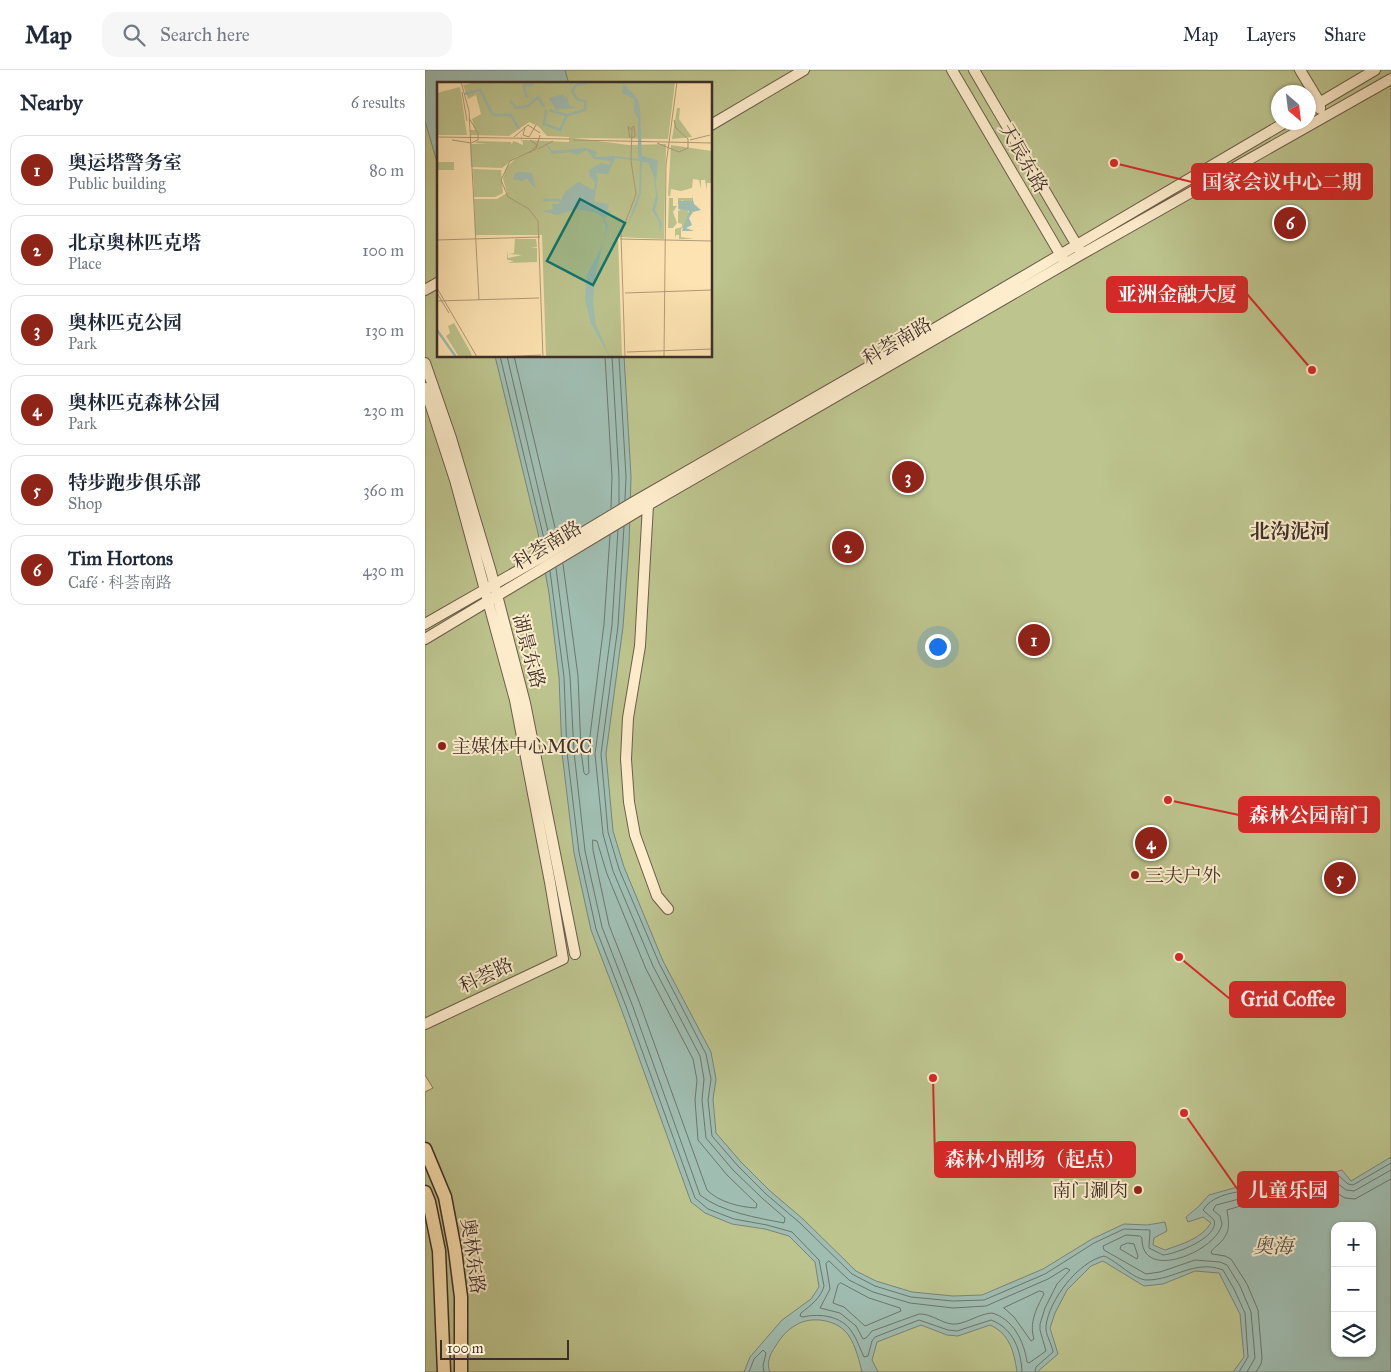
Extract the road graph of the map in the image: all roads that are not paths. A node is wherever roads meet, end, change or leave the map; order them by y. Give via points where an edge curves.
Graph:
1 (804, 70) edge
2 (952, 70) edge
3 (974, 70) edge
4 (1375, 70) edge
5 (1303, 74) edge
6 (1391, 79) edge
7 (1319, 103) junction
8 (1316, 105) edge
9 (1333, 113) junction
10 (1322, 119) junction
11 (713, 124) edge
12 (1272, 130) edge
13 (1076, 245) junction
14 (1060, 254) junction
15 (1082, 254) junction
16 (1066, 264) junction
17 (437, 283) edge
18 (425, 290) edge
19 (425, 363) edge
20 (425, 388) edge
21 (648, 505) junction
22 (544, 562) junction
23 (490, 586) junction
24 (493, 598) junction
25 (425, 624) edge
26 (425, 639) edge
27 (668, 908) dead end
28 (569, 920) junction
29 (557, 922) junction
30 (575, 954) dead end
31 (563, 960) joint
32 (425, 1024) edge
33 (425, 1149) edge
34 (425, 1192) edge
35 (445, 1372) edge
36 (461, 1372) edge

1 - 11 street
2 - 14 street, 天辰东路
3 - 13 street, 天辰东路
4 - 7 street
5 - 7 street
6 - 9 street, 科荟南路
7 - 8 street
7 - 9 street
7 - 10 street
9 - 10 street, 科荟南路
10 - 15 street, 科荟南路
12 - 13 street, 科荟南路
13 - 14 street, 科荟南路
13 - 15 street, 天辰东路
14 - 16 street, 天辰东路
14 - 22 street, 科荟南路 via 632,503
15 - 16 street, 科荟南路
16 - 21 street, 科荟南路
17 - 18 street
19 - 23 street, 湖景东路 via 451,438
20 - 23 street, 湖景东路
21 - 22 street, 科荟南路
21 - 27 street via 640,646 628,718 626,759 635,835 657,896
22 - 23 street, 科荟南路
22 - 24 street, 科荟南路
23 - 24 street, 湖景东路
23 - 25 street, 科荟南路
24 - 26 street, 科荟南路
24 - 28 street, 湖景东路 via 525,703
24 - 29 street, 湖景东路
28 - 29 street via 563,924
28 - 30 street, 湖景东路
29 - 31 street, 湖景东路
31 - 32 street, 科荟路
33 - 36 main road, 奥林东路 via 445,1197 455,1250 461,1297
34 - 35 main road, 奥林东路 via 439,1251

